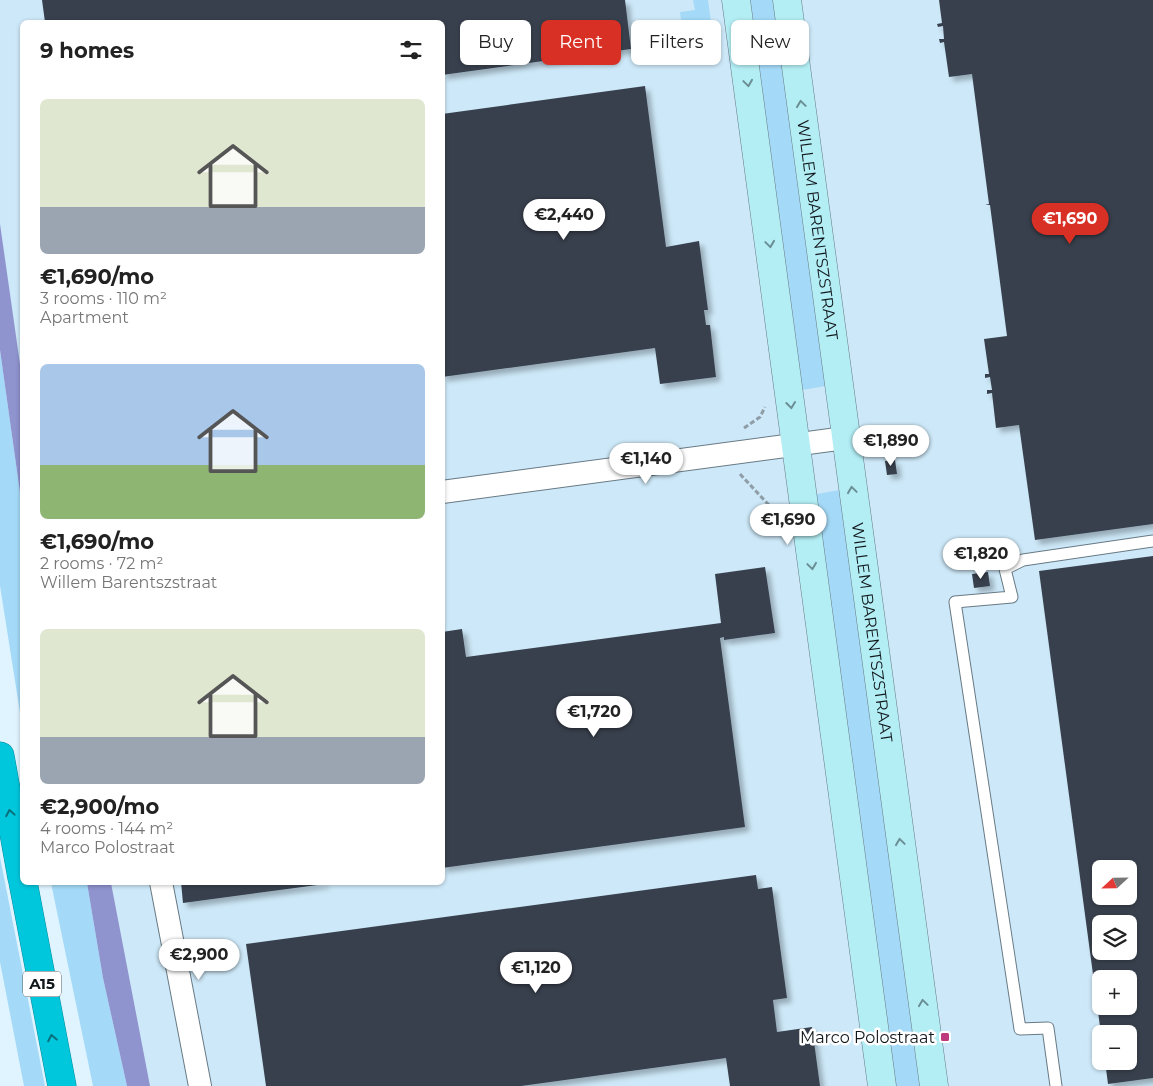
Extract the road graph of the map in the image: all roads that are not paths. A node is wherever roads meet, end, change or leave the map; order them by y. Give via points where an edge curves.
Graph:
1 (736, 0) edge
2 (787, 0) edge
3 (845, 438) junction
4 (796, 445) junction
5 (445, 492) edge
6 (1153, 541) edge
7 (0, 756) edge
8 (20, 867) edge
9 (24, 885) edge
10 (162, 885) edge
11 (62, 1086) edge
12 (200, 1086) edge
13 (882, 1086) edge
14 (934, 1086) edge
15 (1056, 1086) edge

1 -> 4 main road
3 -> 2 main road, WILLEM BARENTSZSTRAAT
3 - 4 street
14 -> 3 main road, WILLEM BARENTSZSTRAAT
4 - 5 street
4 -> 13 main road
6 - 15 lane via 1023,560 1005,569 1012,597 955,602 1020,1029 1048,1028
8 -> 7 highway
11 -> 9 highway, A15
10 - 12 street

